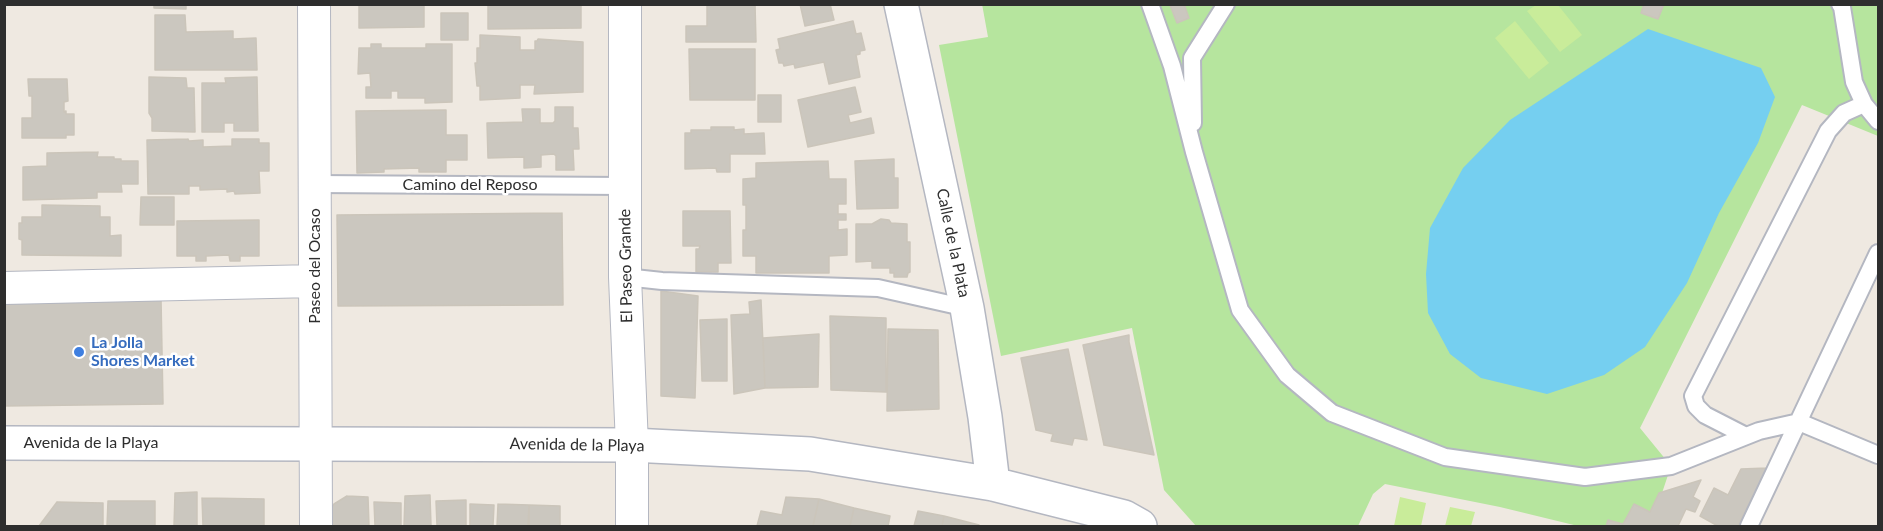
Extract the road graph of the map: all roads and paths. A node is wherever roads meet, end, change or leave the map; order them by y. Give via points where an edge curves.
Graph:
1 (314, 4) edge
2 (625, 4) edge
3 (901, 4) edge
4 (1150, 4) edge
5 (1226, 4) edge
6 (1843, 5) edge
7 (1864, 104) junction
8 (1878, 121) edge
9 (1194, 152) junction
10 (315, 184) junction
11 (625, 186) junction
12 (1878, 253) edge
13 (625, 277) junction
14 (315, 281) junction
15 (4, 288) edge
16 (967, 308) junction
17 (1799, 422) junction
18 (1746, 436) junction
19 (4, 443) edge
20 (315, 444) junction
21 (632, 445) junction
22 (1878, 455) edge
23 (993, 484) junction
24 (316, 526) edge
25 (632, 526) edge
26 (1140, 526) edge
27 (1749, 526) edge

1 - 10 street, Paseo del Ocaso
2 - 11 street, El Paseo Grande
3 - 16 street, Calle de la Plata
4 - 9 lane via 1172,66
5 - 9 lane via 1192,58
6 - 7 lane via 1854,82
7 - 8 lane
7 - 18 lane via 1844,113 1828,131 1693,396 1705,415
9 - 18 lane via 1240,310 1287,375 1332,413 1445,457 1585,477 1671,466
10 - 11 lane, Camino del Reposo
10 - 14 street, Paseo del Ocaso
11 - 13 street, El Paseo Grande
12 - 17 lane
13 - 16 lane via 878,288
13 - 21 street, El Paseo Grande
14 - 15 street
14 - 20 street, Paseo del Ocaso
16 - 23 street, Calle de la Plata
17 - 18 lane
17 - 22 lane
17 - 27 lane
19 - 20 street, Avenida de la Playa
20 - 21 street, Avenida de la Playa
20 - 24 street, Paseo del Ocaso
21 - 23 street, Avenida de la Playa via 810,454
21 - 25 street, El Paseo Grande
23 - 26 street, Avenida de la Playa via 1124,517

